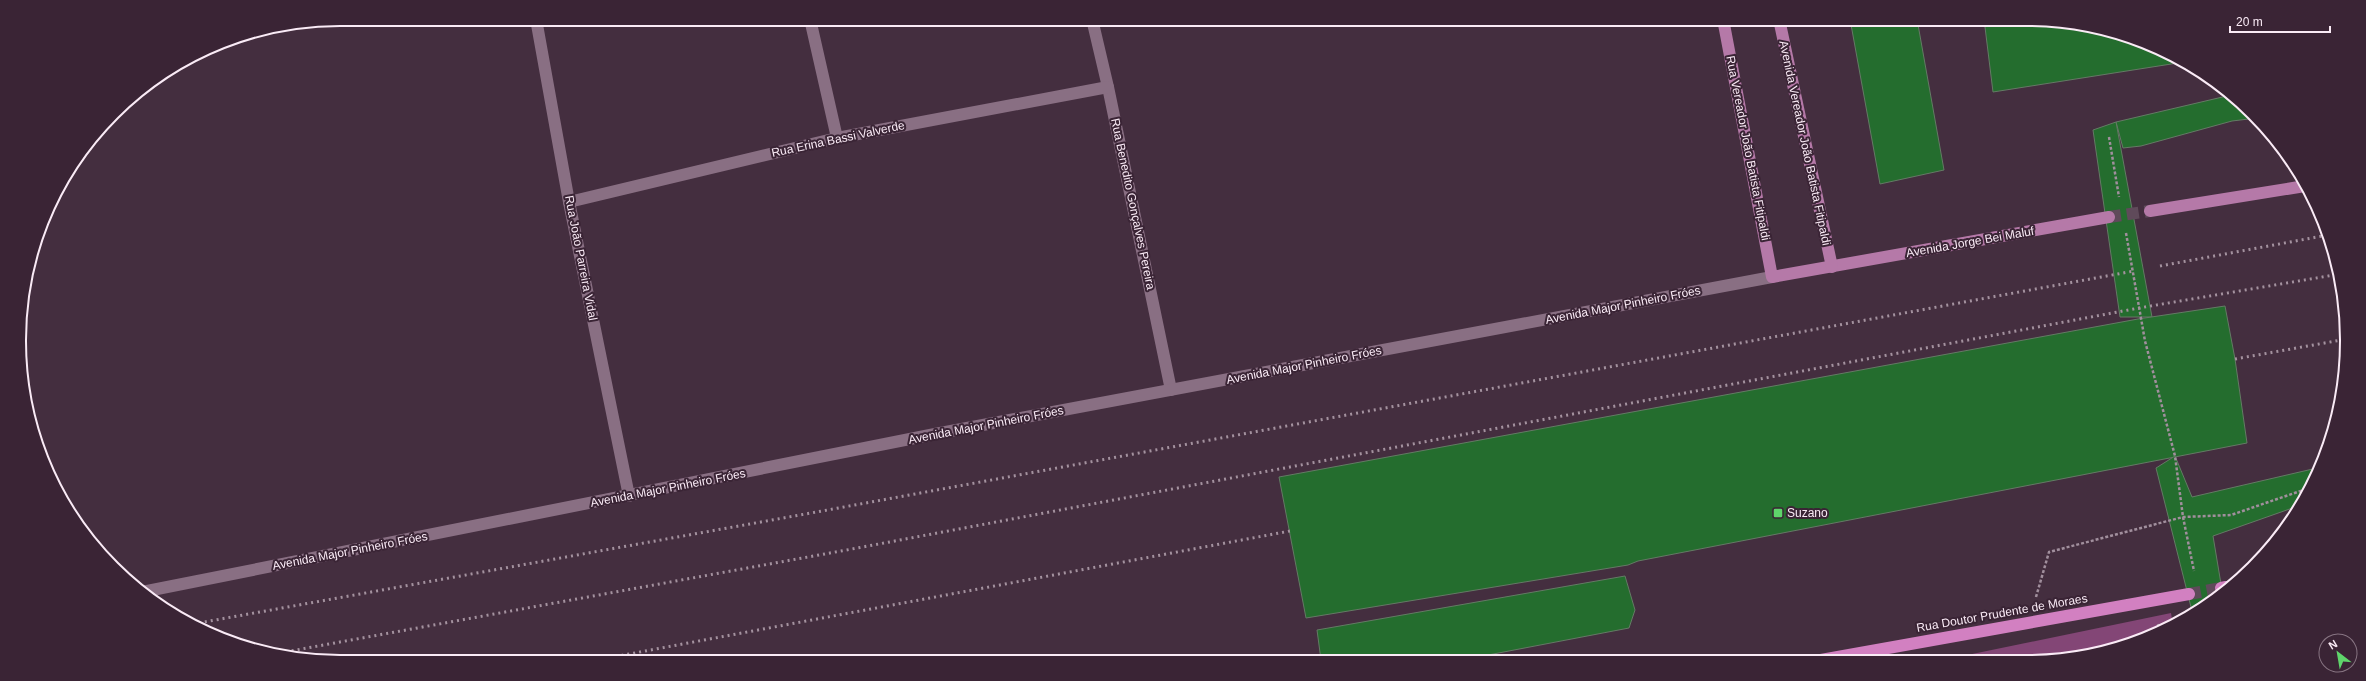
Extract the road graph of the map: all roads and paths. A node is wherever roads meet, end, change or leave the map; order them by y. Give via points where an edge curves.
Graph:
1 (537, 26) edge
2 (812, 26) edge
3 (1094, 26) edge
4 (1724, 26) edge
5 (1780, 26) edge
6 (1108, 87) junction
7 (837, 138) junction
8 (2109, 138) dead end
9 (2300, 187) edge
10 (2120, 200) dead end
11 (569, 202) junction
12 (2150, 211) tunnel mouth
13 (2109, 217) tunnel mouth
14 (2126, 231) dead end
15 (1832, 267) junction
16 (1772, 277) junction
17 (1171, 390) junction
18 (2302, 490) edge
19 (629, 496) junction
20 (2183, 517) junction
21 (2195, 575) dead end
22 (150, 590) edge
23 (2189, 594) tunnel mouth
24 (2029, 622) junction
25 (1856, 655) edge

1 - 11 street, Rua João Parreira Vidal
2 - 7 street
3 - 6 street, Rua Benedito Gonçalves Pereira
4 - 16 main road, Rua Vereador João Batista Fitipaldi
5 - 15 main road, Avenida Vereador João Batista Fitipaldi
6 - 7 street, Rua Erina Bassi Valverde
6 - 17 street, Rua Benedito Gonçalves Pereira
7 - 11 street, Rua Erina Bassi Valverde
8 - 10 path
9 - 12 main road
11 - 19 street, Rua João Parreira Vidal
13 - 15 main road, Avenida Jorge Bei Maluf
14 - 20 path via 2145,341 2175,456
15 - 16 main road, Avenida Major Pinheiro Fróes
16 - 17 street, Avenida Major Pinheiro Fróes
17 - 19 street, Avenida Major Pinheiro Fróes via 935,434
18 - 20 path via 2231,515
19 - 22 street, Avenida Major Pinheiro Fróes
20 - 21 path
20 - 24 path via 2049,552
23 - 24 highway, Rua Doutor Prudente de Moraes
24 - 25 highway, Rua Doutor Prudente de Moraes

